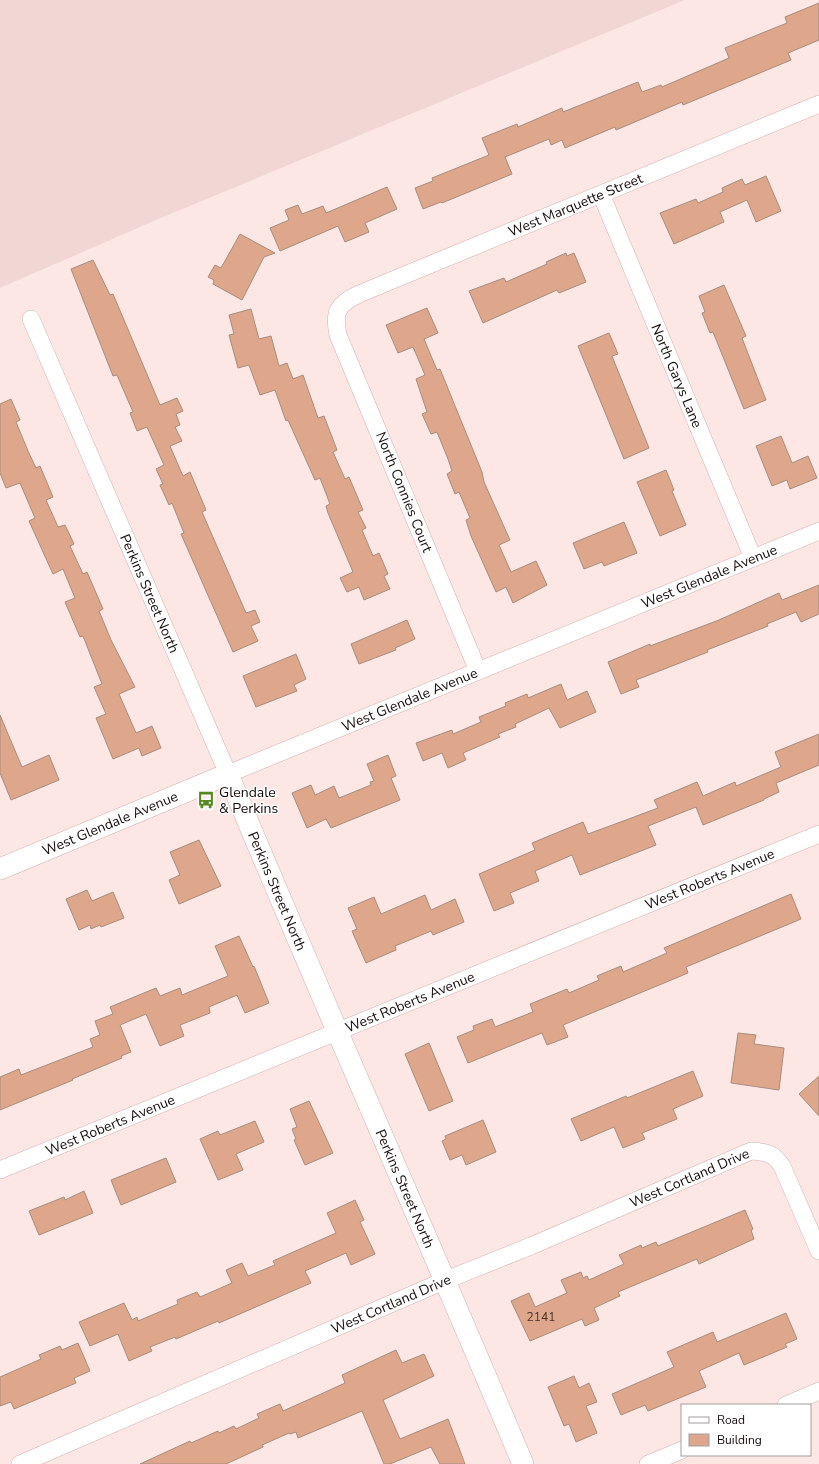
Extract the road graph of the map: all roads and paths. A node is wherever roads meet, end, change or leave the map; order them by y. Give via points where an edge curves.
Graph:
1 (819, 104) edge
2 (600, 194) junction
3 (336, 313) joint
4 (31, 319) dead end
5 (819, 531) edge
6 (753, 558) junction
7 (478, 671) junction
8 (228, 774) junction
9 (819, 834) edge
10 (0, 869) edge
11 (337, 1032) junction
12 (0, 1170) edge
13 (819, 1251) edge
14 (446, 1280) junction
15 (819, 1391) edge
16 (788, 1404) edge
17 (681, 1450) edge
18 (20, 1464) edge
19 (523, 1464) edge
20 (648, 1464) edge

1 - 2 street, West Marquette Street
2 - 3 street, West Marquette Street via 359,294 344,301
2 - 6 street, North Garys Lane
3 - 7 street, North Connies Court via 338,335
4 - 8 street, Perkins Street North
5 - 6 street, West Glendale Avenue
6 - 7 street, West Glendale Avenue
7 - 8 street, West Glendale Avenue
8 - 10 street, West Glendale Avenue
8 - 11 street, Perkins Street North
9 - 11 street, West Roberts Avenue
11 - 12 street, West Roberts Avenue
11 - 14 street, Perkins Street North
13 - 14 street, West Cortland Drive via 782,1166 775,1156 751,1151
14 - 18 street, West Cortland Drive
14 - 19 street, Perkins Street North
15 - 16 street
17 - 20 street

